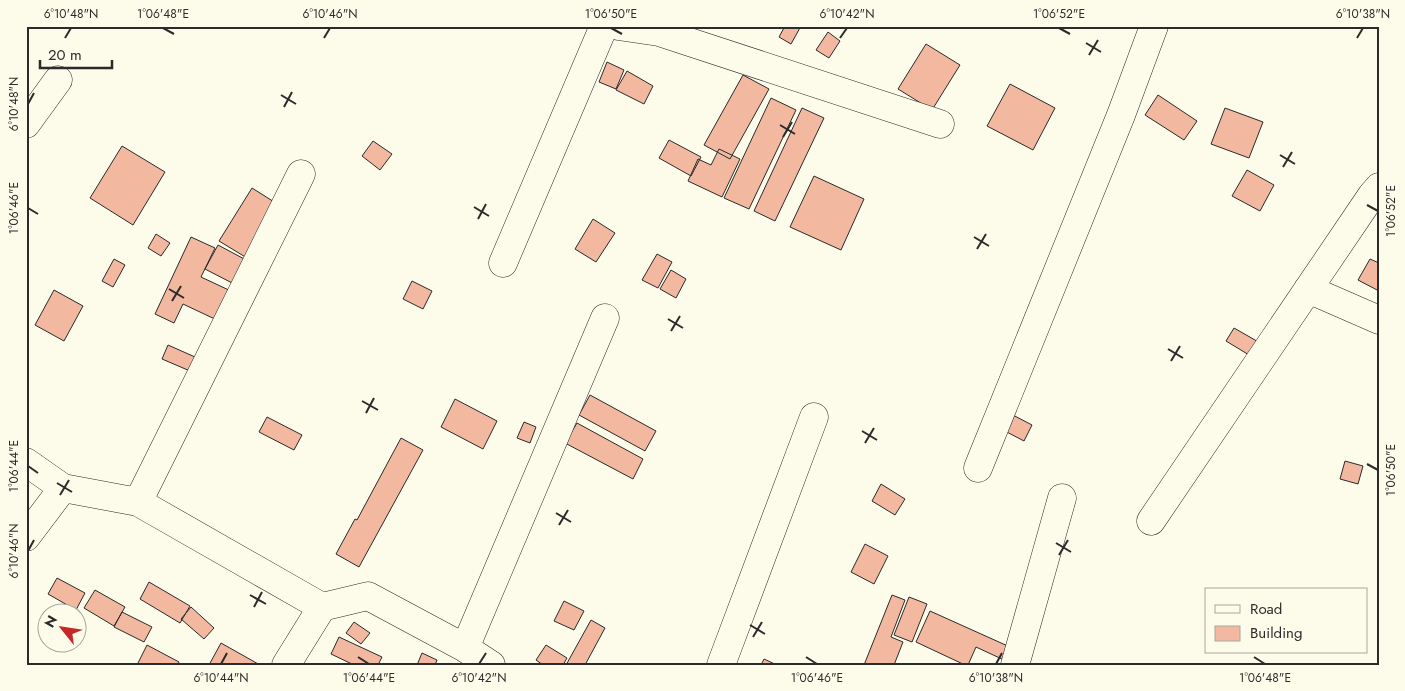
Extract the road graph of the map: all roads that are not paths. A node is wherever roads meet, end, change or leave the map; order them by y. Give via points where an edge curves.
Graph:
1 (604, 26) edge
2 (618, 26) edge
3 (1154, 26) edge
4 (58, 80) dead end
5 (26, 124) edge
6 (940, 124) dead end
7 (301, 174) dead end
8 (1379, 187) edge
9 (504, 263) dead end
10 (1308, 289) junction
11 (605, 318) dead end
12 (1379, 320) edge
13 (814, 417) dead end
14 (26, 462) edge
15 (978, 468) dead end
16 (63, 488) junction
17 (1062, 498) dead end
18 (138, 502) junction
19 (1151, 521) dead end
20 (26, 537) edge
21 (322, 608) junction
22 (465, 648) junction
23 (286, 665) edge
24 (491, 665) edge
25 (721, 665) edge
26 (1015, 665) edge

1 - 9 street
2 - 6 street via 659,32
3 - 15 street via 1121,116
4 - 5 street
7 - 18 street
8 - 10 street
10 - 12 street
10 - 19 street
11 - 22 street
13 - 25 street
14 - 16 street
16 - 18 street
16 - 20 street
17 - 26 street
18 - 21 street
21 - 22 street via 368,596
21 - 23 street
22 - 24 street

